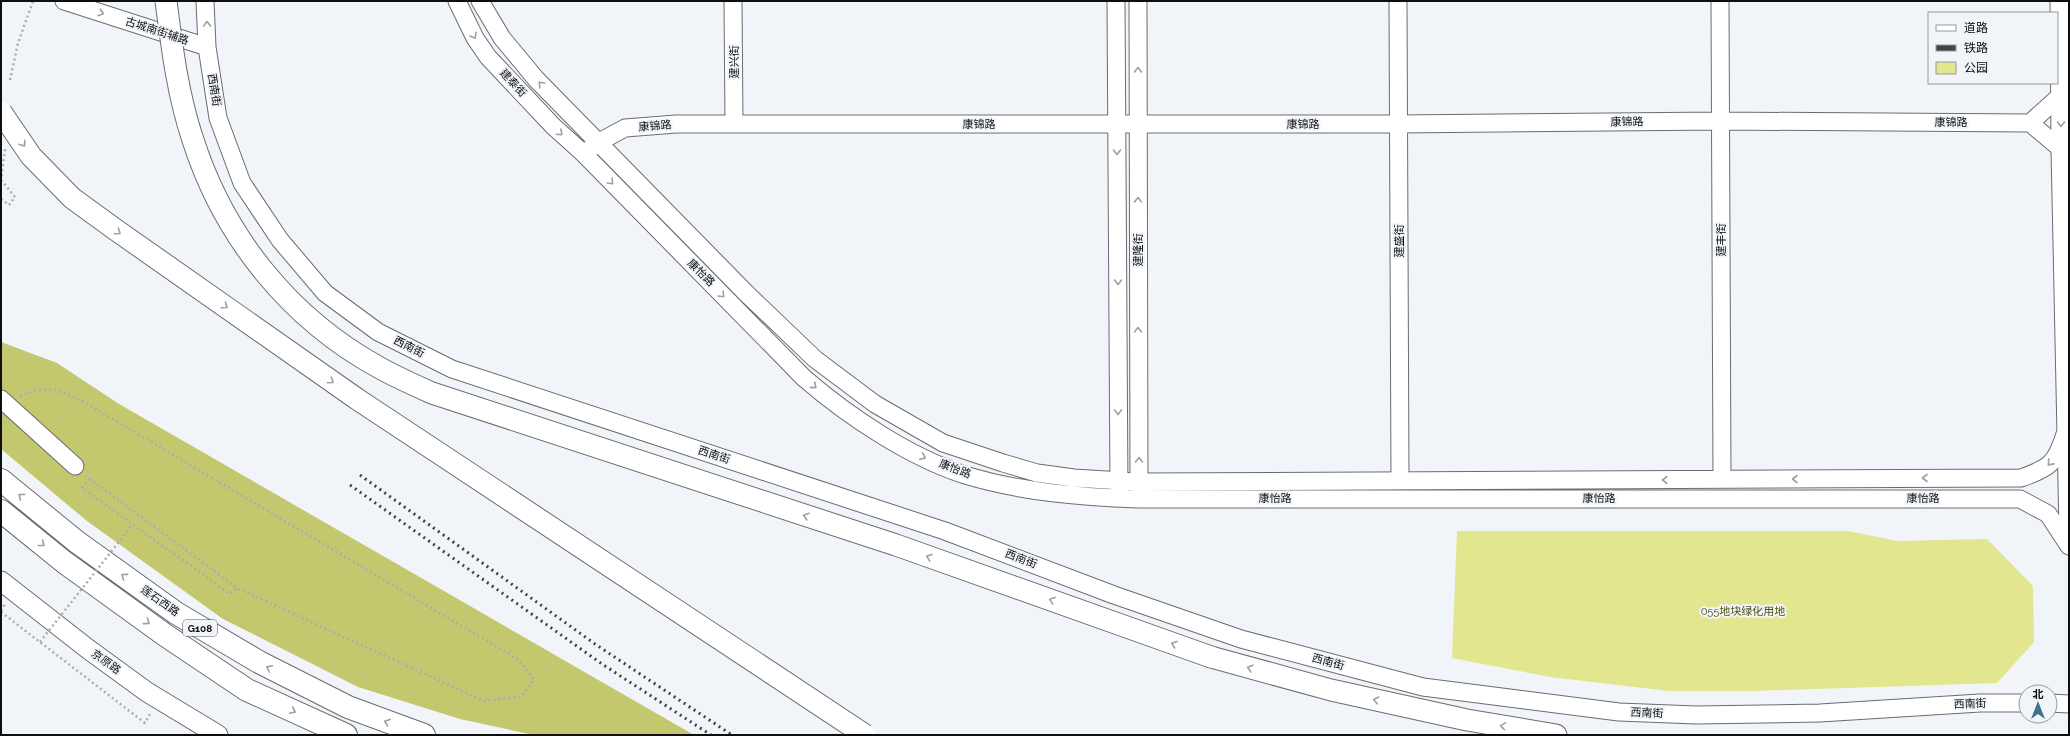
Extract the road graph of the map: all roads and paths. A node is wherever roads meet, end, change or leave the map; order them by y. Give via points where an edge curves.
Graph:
1 (33, 1) edge
2 (64, 1) edge
3 (166, 1) edge
4 (205, 1) edge
5 (457, 1) edge
6 (480, 1) edge
7 (734, 1) edge
8 (1116, 1) edge
9 (1138, 1) edge
10 (1398, 1) edge
11 (1720, 1) edge
12 (2060, 1) edge
13 (207, 47) junction
14 (10, 80) dead end
15 (2061, 95) junction
16 (1, 112) edge
17 (1720, 121) junction
18 (2030, 123) junction
19 (734, 124) junction
20 (1117, 124) junction
21 (1138, 124) junction
22 (1398, 124) junction
23 (598, 142) junction
24 (6, 143) dead end
25 (2061, 149) junction
26 (584, 154) junction
27 (1, 181) edge
28 (1, 199) edge
29 (3, 401) edge
30 (2067, 429) junction
31 (75, 466) joint
32 (90, 479) junction
33 (1722, 479) junction
34 (1, 480) edge
35 (1119, 481) junction
36 (1400, 481) junction
37 (1139, 482) junction
38 (1119, 498) junction
39 (1139, 499) junction
40 (1, 511) edge
41 (133, 524) junction
42 (2069, 530) edge
43 (2069, 546) edge
44 (1, 581) edge
45 (237, 588) junction
46 (1, 612) edge
47 (40, 642) junction
48 (159, 699) junction
49 (2018, 703) edge
50 (2058, 703) edge
51 (2069, 704) edge
52 (218, 735) edge
53 (346, 735) edge
54 (424, 735) edge
55 (865, 735) edge
56 (1556, 735) edge

1 - 14 path via 18,43
2 -> 13 street, 古城南街辅路
56 -> 3 main road, bridge via 1467,720 1331,690 1211,657 896,545 432,393 373,364 343,345 294,306 254,261 225,217 192,140 173,59
13 -> 4 street
5 -> 26 street, 建泰街 via 475,38 488,57 553,126
23 -> 6 street, 建泰街 via 536,79 502,38
7 - 19 street, 建兴街
8 - 20 street, 建隆街
21 -> 9 street, 建隆街
10 - 22 street, 建盛街
11 - 17 street, 建丰街
12 - 15 main road
13 - 49 street, 西南街 via 218,118 242,183 280,240 325,293 378,332 452,369 945,531 1114,595 1241,639 1423,687 1619,712 1696,715 1820,713
15 - 18 street
15 -> 25 main road
16 -> 55 main road, bridge via 36,161 72,198 116,230 357,399
17 - 18 street, 康锦路
17 - 22 street, 康锦路
17 - 33 street, 建丰街
18 - 25 street
19 - 20 street, 康锦路
19 - 23 street, 康锦路 via 676,124 625,128
20 - 21 street, 康锦路
20 -> 35 street, 建隆街
21 - 22 street, 康锦路
37 -> 21 street, 建隆街
22 - 36 street, 建盛街
23 - 26 street, 康锦路
23 - 35 street, 康怡路 via 768,315 815,359 875,404 944,443 1003,463 1037,473
24 - 27 path
25 - 30 main road
26 -> 38 street, 康怡路 via 804,378 857,418 906,449 964,474 1065,496
27 - 28 path via 15,198 9,205
29 - 31 street
29 - 45 path via 39,388 56,389 84,402 519,660 534,680 522,696 484,701
30 -> 33 street, 康怡路 via 2059,453 2044,470 2021,478
30 - 42 main road
31 - 32 path
32 - 41 path via 82,488
32 - 45 path
33 -> 36 street, 康怡路
54 -> 34 highway, 莲石西路 / G108 via 348,707 259,662 176,613 77,542
35 - 37 street, 康怡路
35 - 38 street, 建隆街
36 - 37 street, 康怡路
37 - 39 street, 建隆街
38 - 39 street, 康怡路
39 - 43 street, 康怡路 via 2020,499 2048,514
40 -> 53 highway, G108 via 64,562 247,690
41 - 45 path via 230,594
41 - 47 path, bridge
44 - 48 main road, 京原路 via 88,649
46 - 47 path
47 - 48 path via 145,723
48 - 52 main road, 京原路
50 - 51 street

